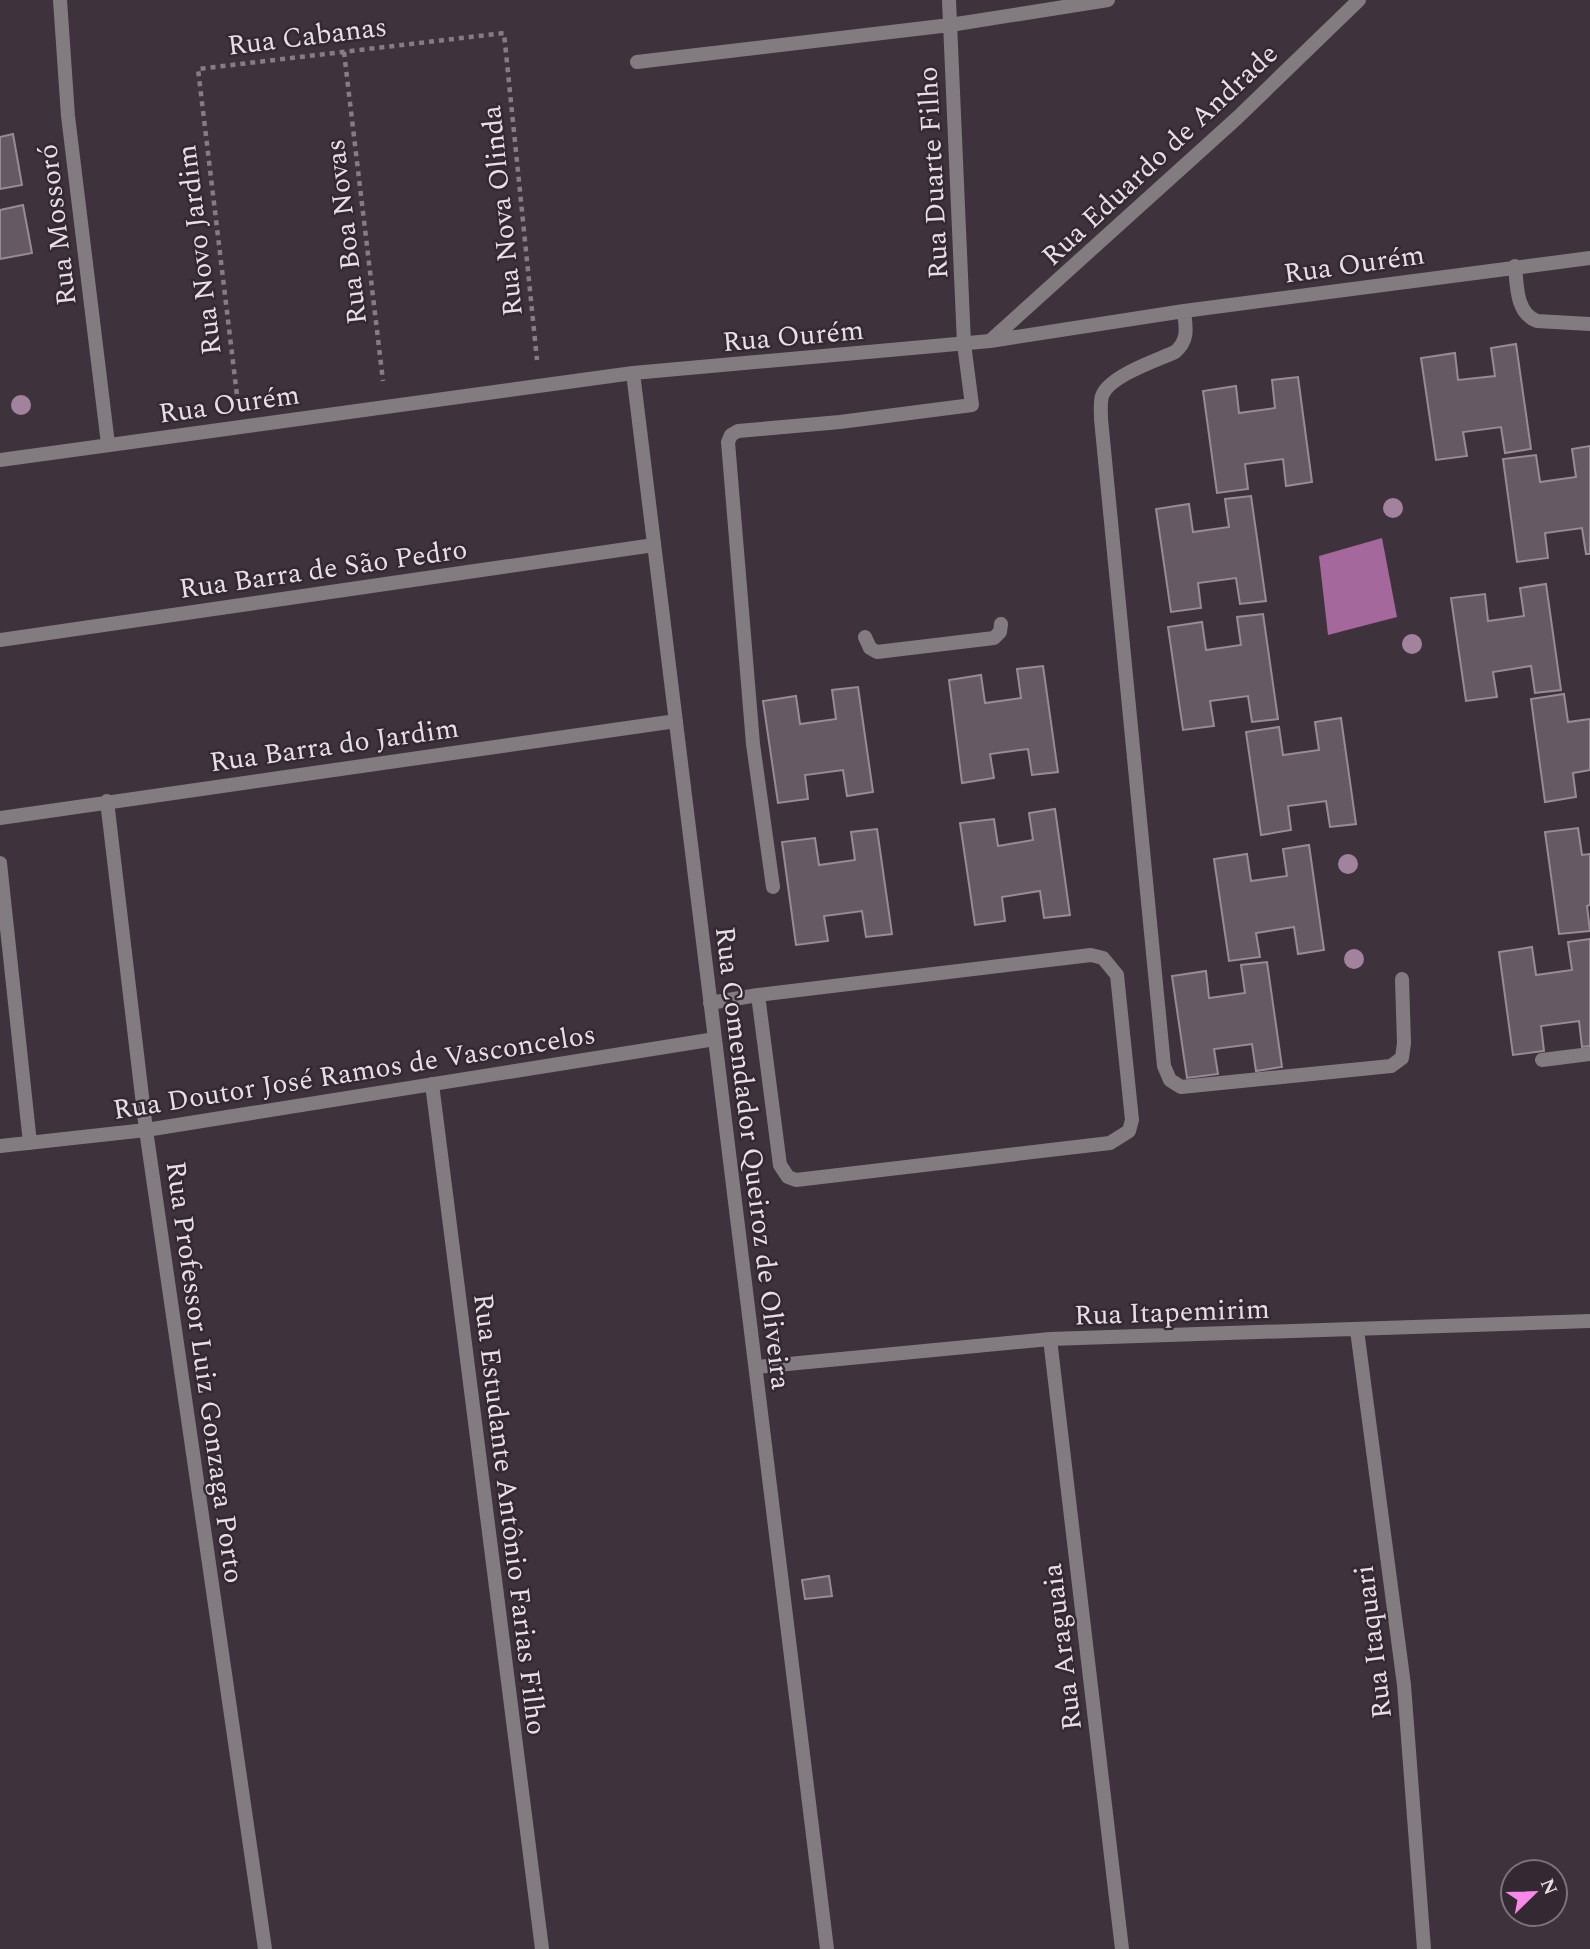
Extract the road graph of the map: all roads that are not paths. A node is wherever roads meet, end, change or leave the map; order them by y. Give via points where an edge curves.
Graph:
1 (60, 0) edge
2 (949, 0) edge
3 (1108, 0) edge
4 (1359, 0) edge
5 (950, 25) junction
6 (637, 62) dead end
7 (1590, 258) edge
8 (1515, 266) junction
9 (1184, 311) junction
10 (1590, 324) edge
11 (990, 341) junction
12 (964, 344) junction
13 (633, 373) junction
14 (108, 444) junction
15 (0, 460) edge
16 (654, 545) junction
17 (1001, 624) dead end
18 (865, 637) dead end
19 (0, 640) edge
20 (676, 721) junction
21 (107, 801) junction
22 (0, 818) edge
23 (0, 863) edge
24 (773, 887) dead end
25 (1402, 979) dead end
26 (758, 995) junction
27 (710, 1003) junction
28 (715, 1039) junction
29 (1590, 1054) edge
30 (1542, 1060) dead end
31 (432, 1084) junction
32 (146, 1130) junction
33 (30, 1143) junction
34 (0, 1146) edge
35 (1590, 1321) edge
36 (1357, 1329) junction
37 (1051, 1339) junction
38 (756, 1367) junction
39 (265, 1949) edge
40 (542, 1949) edge
41 (827, 1949) edge
42 (1122, 1949) edge
43 (1424, 1949) edge

1 - 14 street, Rua Mossoró via 68,116
2 - 5 street, Rua Duarte Filho
3 - 5 street
4 - 11 street, Rua Eduardo de Andrade via 1237,118
5 - 6 street
5 - 12 street, Rua Duarte Filho
7 - 8 street, Rua Ourém
8 - 9 street, Rua Ourém
8 - 10 street via 1520,301 1530,318
9 - 11 street, Rua Ourém
9 - 25 street via 1187,333 1181,346 1109,385 1101,398 1164,1066 1170,1080 1181,1087 1391,1066 1402,1058 1404,1043
11 - 12 street, Rua Ourém
12 - 13 street, Rua Ourém
12 - 24 street, Rua Duarte Filho via 972,405 738,431 728,442 753,744
13 - 14 street, Rua Ourém
13 - 16 street, Rua Comendador Queiroz de Oliveira
14 - 15 street, Rua Ourém
16 - 19 street, Rua Barra de São Pedro
16 - 20 street, Rua Comendador Queiroz de Oliveira
17 - 18 street via 995,638 877,652
20 - 21 street, Rua Barra do Jardim
20 - 27 street, Rua Comendador Queiroz de Oliveira
21 - 22 street, Rua Barra do Jardim
21 - 32 street, Rua Professor Luiz Gonzaga Porto
23 - 33 street
26 - 26 street via 1103,958 1117,975 1132,1120 1129,1131 1110,1143 796,1180 780,1165
26 - 27 street
27 - 28 street, Rua Comendador Queiroz de Oliveira
28 - 31 street, Rua Doutor José Ramos de Vasconcelos
28 - 38 street, Rua Comendador Queiroz de Oliveira
29 - 30 street
31 - 32 street, Rua Doutor José Ramos de Vasconcelos
31 - 40 street, Rua Estudante Antônio Farias Filho
32 - 33 street, Rua Doutor José Ramos de Vasconcelos
32 - 39 street, Rua Professor Luiz Gonzaga Porto
33 - 34 street, Rua Doutor José Ramos de Vasconcelos
35 - 36 street, Rua Itapemirim
36 - 37 street, Rua Itapemirim
36 - 43 street, Rua Itaquari via 1404,1685
37 - 38 street, Rua Itapemirim
37 - 42 street, Rua Araguaia
38 - 41 street, Rua Comendador Queiroz de Oliveira

